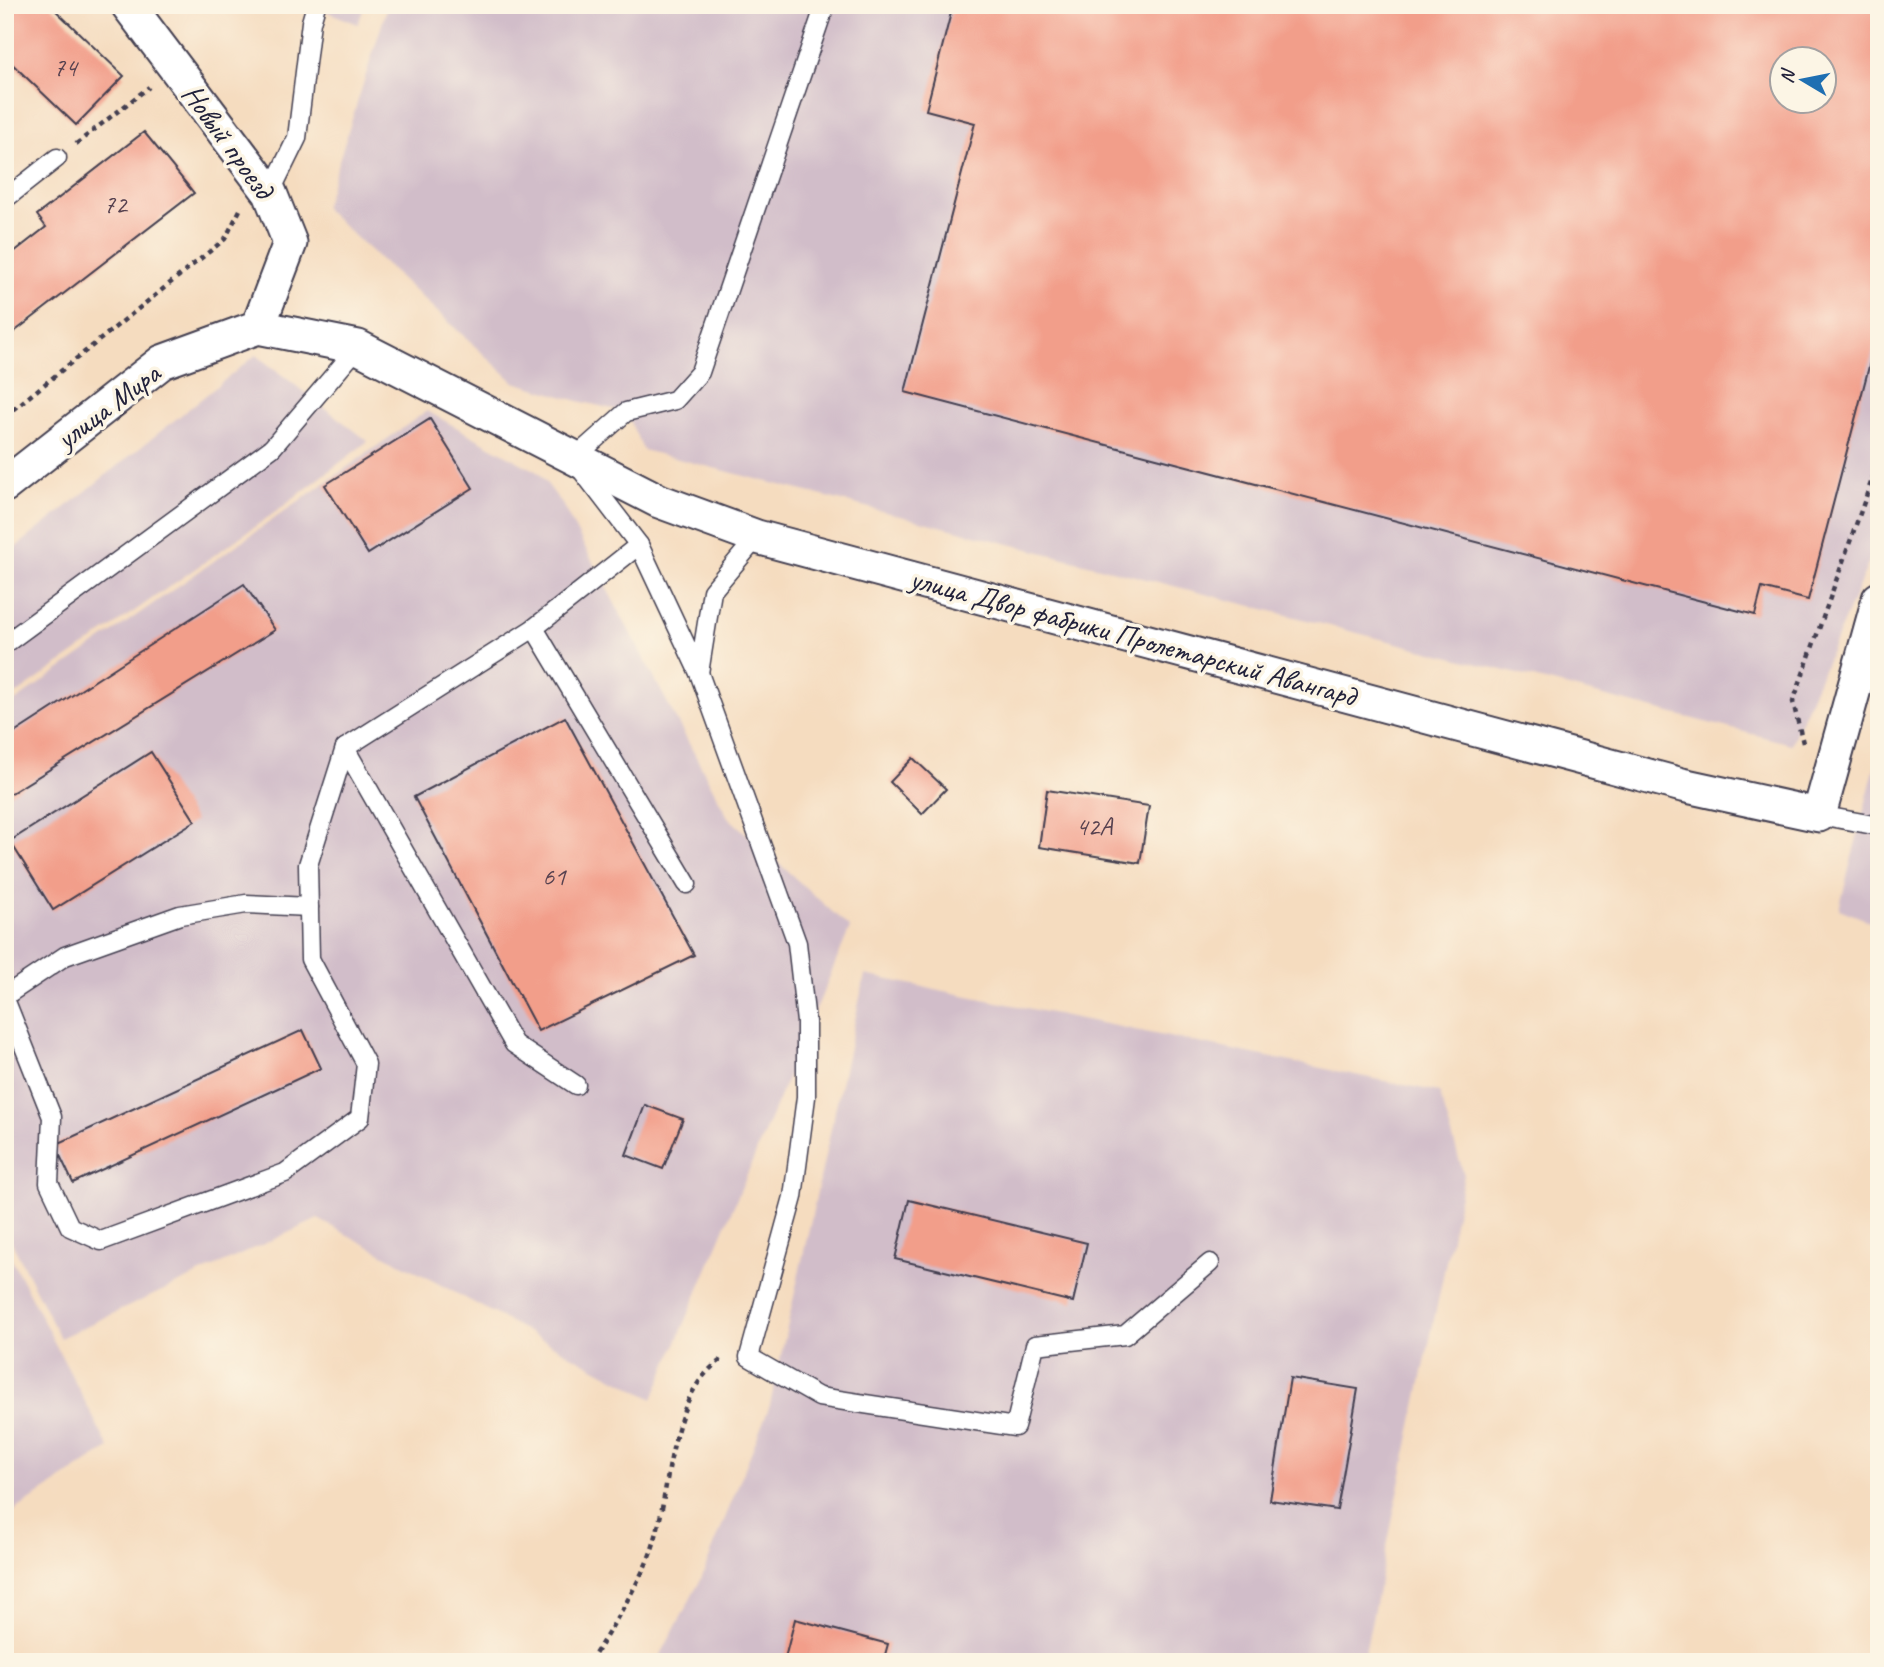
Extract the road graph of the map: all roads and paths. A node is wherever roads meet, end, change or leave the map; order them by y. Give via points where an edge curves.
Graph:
1 (128, 5) edge
2 (316, 5) edge
3 (825, 5) edge
4 (175, 67) junction
5 (57, 158) joint
6 (264, 185) junction
7 (5, 200) edge
8 (258, 327) junction
9 (358, 347) junction
10 (5, 416) edge
11 (573, 459) junction
12 (1879, 460) edge
13 (5, 485) edge
14 (757, 537) junction
15 (639, 545) junction
16 (1879, 600) edge
17 (534, 628) junction
18 (5, 644) edge
19 (699, 673) junction
20 (345, 748) junction
21 (1805, 752) dead end
22 (1819, 815) junction
23 (1879, 826) edge
24 (687, 884) dead end
25 (309, 907) junction
26 (5, 997) edge
27 (576, 1085) dead end
28 (1210, 1263) dead end
29 (749, 1357) junction
30 (590, 1662) edge

1 - 4 street, Новый проезд
2 - 6 lane via 297,138
3 - 11 lane via 700,372 675,400 626,411
4 - 5 path
4 - 6 street, Новый проезд
5 - 7 lane
6 - 8 street, Новый проезд via 290,243
6 - 10 path via 225,239
8 - 9 street, улица Двор фабрики Пролетарский Авангард
8 - 13 street, улица Мира via 162,362
9 - 11 street, улица Двор фабрики Пролетарский Авангард
9 - 18 lane via 272,448
11 - 14 street, улица Двор фабрики Пролетарский Авангард via 659,501
11 - 15 lane
12 - 21 path via 1793,702
14 - 19 lane via 712,591
14 - 22 street, улица Двор фабрики Пролетарский Авангард via 1682,785
15 - 17 lane
15 - 19 lane
16 - 22 street
17 - 20 lane
17 - 24 lane
19 - 29 lane via 797,943 806,1022 806,1097 793,1197
20 - 25 lane via 308,865
20 - 27 lane via 514,1044
22 - 23 lane
25 - 26 lane via 246,904 180,915 65,956
25 - 26 lane via 310,959 366,1064 360,1118 285,1173 101,1241 70,1227 49,1182 52,1117
28 - 29 lane via 1125,1335 1035,1345 1015,1427 819,1397
29 - 30 path via 722,1358 690,1394 672,1451 652,1549

